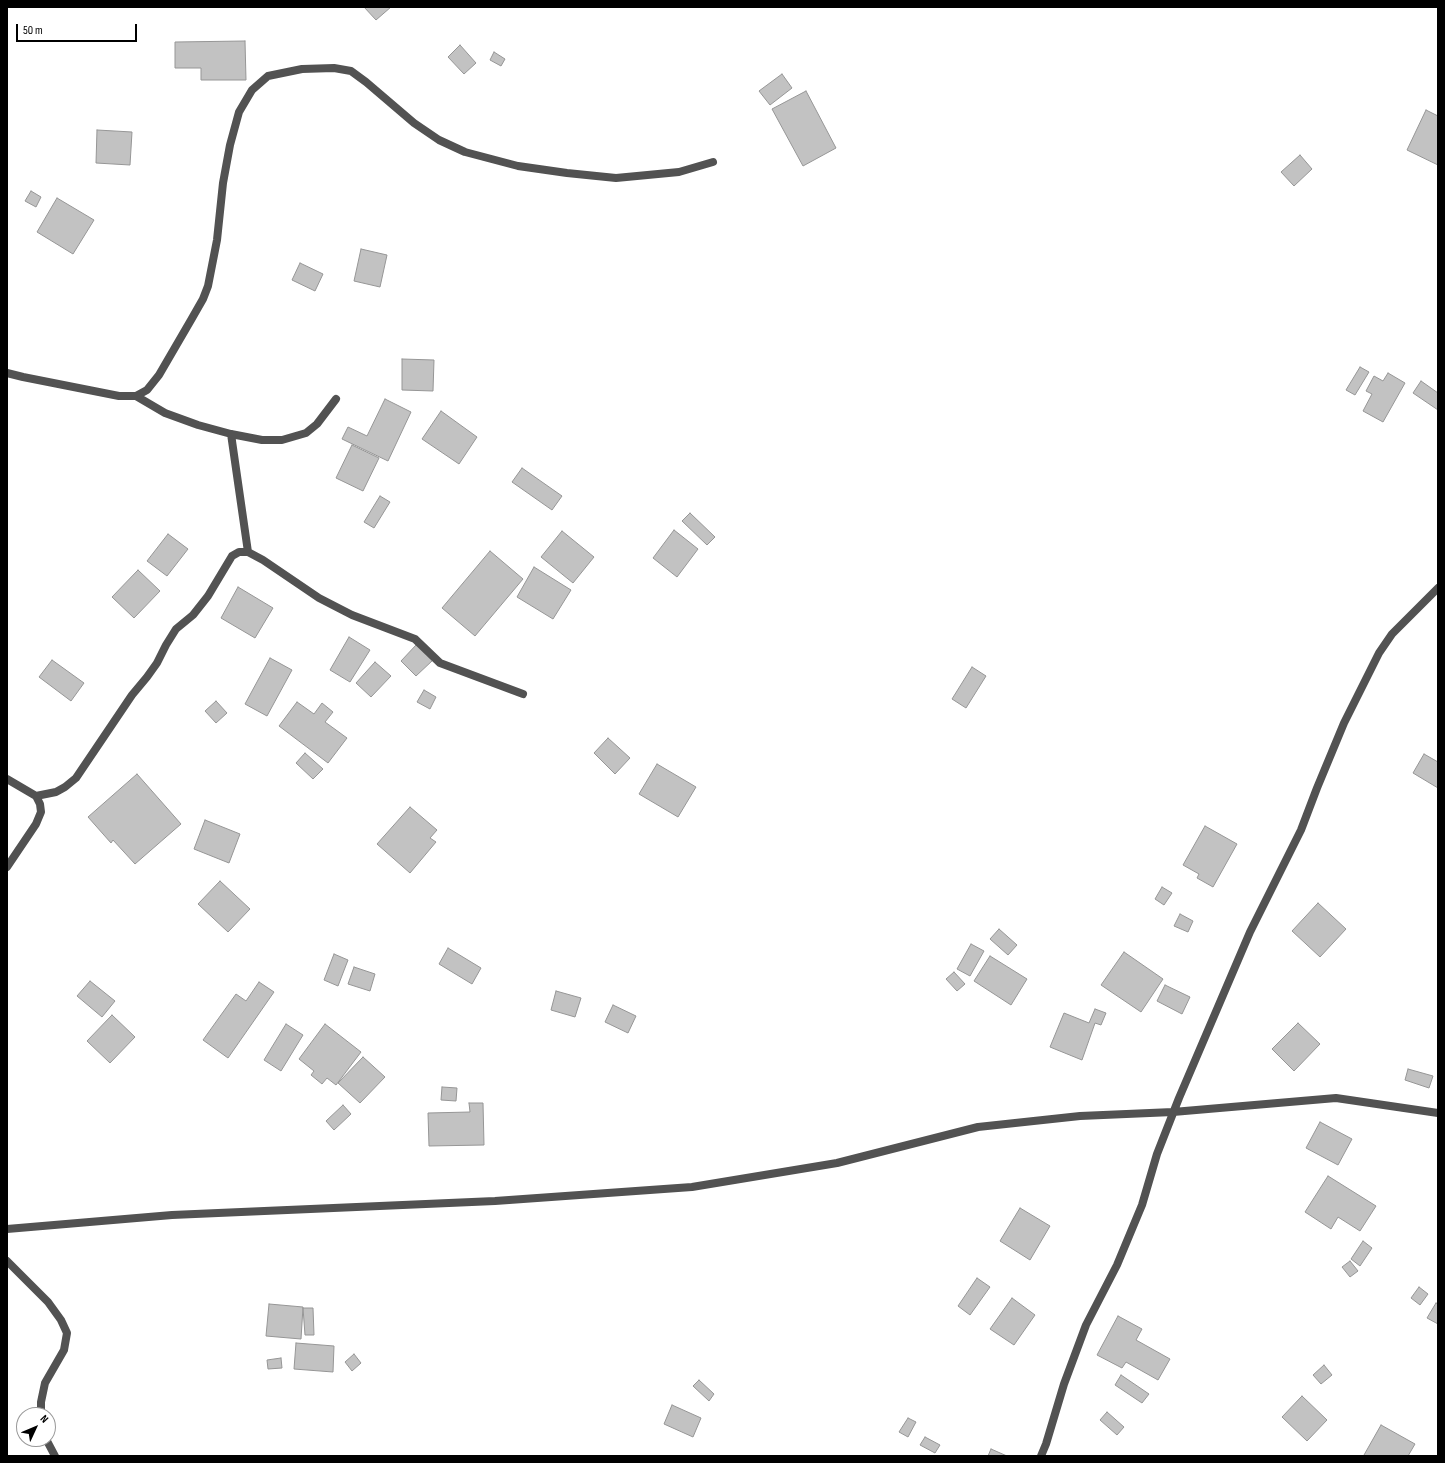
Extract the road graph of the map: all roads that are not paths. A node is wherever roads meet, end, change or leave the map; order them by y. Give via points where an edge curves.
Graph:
1 (713, 162) dead end
2 (7, 373) edge
3 (136, 396) junction
4 (336, 399) dead end
5 (231, 434) junction
6 (248, 552) junction
7 (1438, 588) edge
8 (523, 694) dead end
9 (7, 779) edge
10 (36, 796) junction
11 (7, 867) edge
12 (1173, 1112) junction
13 (1438, 1113) edge
14 (7, 1229) edge
15 (7, 1261) edge
16 (41, 1407) edge
17 (50, 1447) edge
18 (55, 1456) edge
19 (1041, 1456) edge

1 - 3 street via 679,172 616,178 518,166 465,152 439,140 414,123 351,71 334,68 268,76 252,90 239,112 230,145 208,286 203,299 158,375 147,390
2 - 3 street via 119,396
3 - 5 street via 165,413
4 - 5 street via 317,424 306,433 282,440 262,440
5 - 6 street
6 - 8 street via 277,568 319,598 352,615 415,639 440,663
6 - 10 street via 239,552 232,556 208,596 193,615 176,629 157,663 132,695 76,778 56,792
7 - 12 street via 1392,634 1379,653 1344,723 1301,830 1250,932
9 - 10 street
10 - 11 street via 41,812 36,824
12 - 13 street via 1336,1098
12 - 14 street via 1080,1116 978,1127 837,1163 692,1187 495,1201 172,1215
12 - 19 street via 1142,1205 1117,1265 1086,1325
15 - 16 street via 48,1302 67,1333 64,1350 45,1382
17 - 18 street

